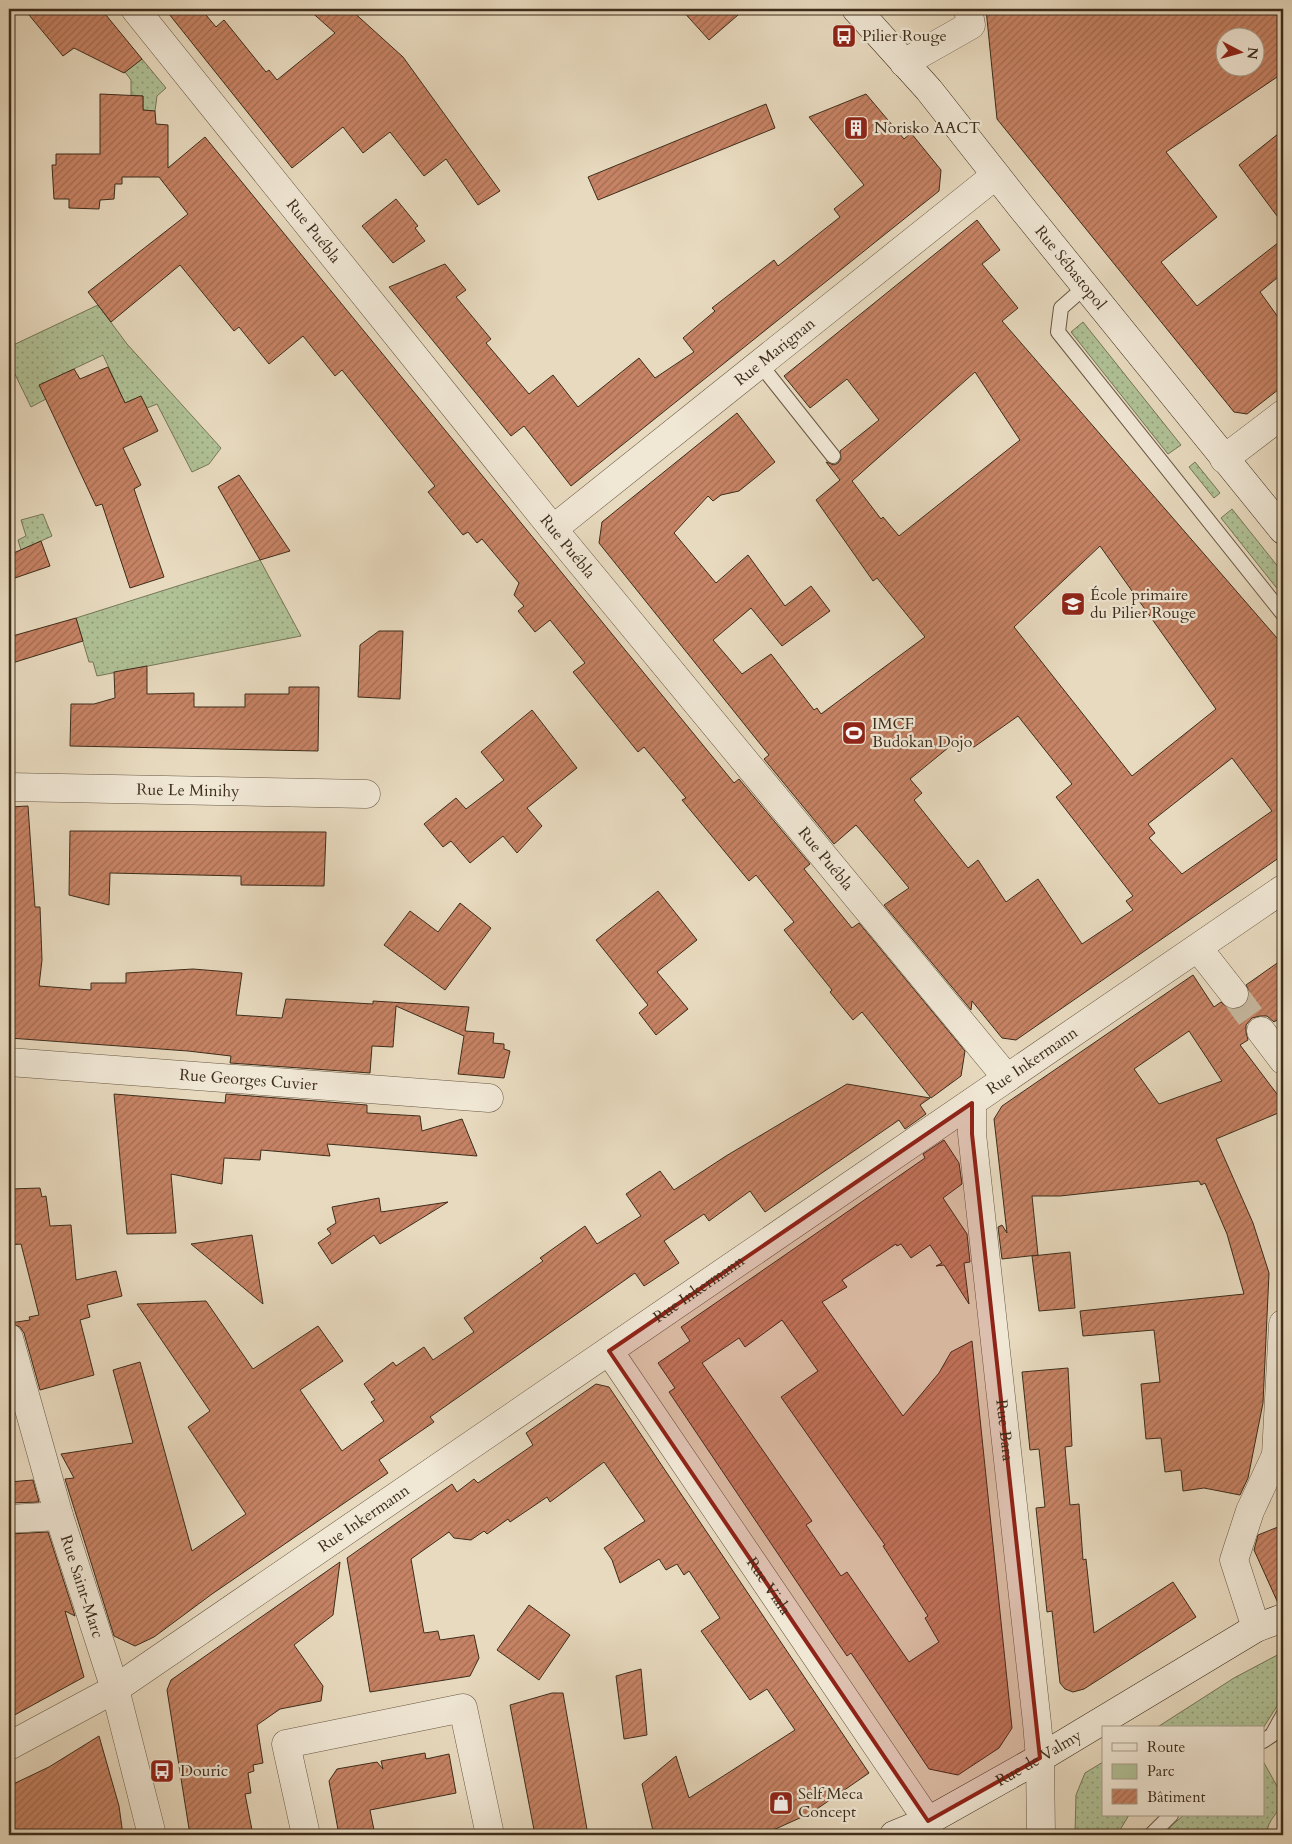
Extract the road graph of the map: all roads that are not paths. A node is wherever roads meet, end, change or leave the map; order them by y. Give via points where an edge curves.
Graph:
1 (135, 9) edge
2 (856, 9) edge
3 (968, 9) edge
4 (904, 63) junction
5 (996, 175) junction
6 (1086, 286) junction
7 (760, 364) junction
8 (1283, 414) edge
9 (833, 456) dead end
10 (1224, 459) junction
11 (553, 529) junction
12 (1283, 530) edge
13 (1283, 614) edge
14 (9, 788) edge
15 (366, 794) dead end
16 (1280, 900) edge
17 (1198, 948) junction
18 (1234, 994) tunnel mouth
19 (1260, 1031) tunnel mouth
20 (1283, 1060) edge
21 (9, 1062) edge
22 (1007, 1078) junction
23 (489, 1098) dead end
24 (972, 1103) junction
25 (1283, 1324) edge
26 (9, 1338) edge
27 (609, 1351) junction
28 (1279, 1454) edge
29 (59, 1516) junction
30 (9, 1519) edge
31 (1283, 1618) edge
32 (1256, 1628) junction
33 (115, 1689) junction
34 (1283, 1715) edge
35 (1264, 1740) edge
36 (9, 1746) edge
37 (1040, 1758) junction
38 (1170, 1816) edge
39 (928, 1821) junction
40 (152, 1835) edge
41 (306, 1835) edge
42 (490, 1835) edge
43 (894, 1835) edge
44 (1041, 1835) edge
45 (1151, 1835) edge

1 - 11 street, Rue Puébla
2 - 4 street, Rue Sébastopol
3 - 4 street via 971,24
4 - 5 street, Rue Sébastopol
5 - 6 street, Rue Sébastopol
5 - 7 street, Rue Marignan
6 - 10 street, Rue Sébastopol
6 - 13 lane via 1061,308 1058,332
7 - 9 lane
7 - 11 street, Rue Marignan
8 - 10 street
10 - 12 street, Rue Sébastopol
11 - 22 street, Rue Puébla
14 - 15 street, Rue Le Minihy
16 - 17 street, Rue Inkermann
17 - 18 street
17 - 22 street, Rue Inkermann
19 - 20 street
21 - 23 street, Rue Georges Cuvier
22 - 24 street, Rue Inkermann
24 - 27 street, Rue Inkermann
24 - 37 street, Rue Bara
25 - 28 street
26 - 29 street, Rue Saint-Marc
27 - 33 street, Rue Inkermann
27 - 39 street, Rue Viala
28 - 32 street via 1250,1511 1234,1560
29 - 30 street
29 - 33 street, Rue Saint-Marc
31 - 32 street, Rue de Valmy
32 - 37 street, Rue de Valmy
33 - 36 street, Rue Inkermann
33 - 40 street, Rue Saint-Marc
34 - 35 lane via 1272,1735
37 - 39 street, Rue de Valmy
37 - 44 street, Rue Bara
38 - 45 lane
39 - 43 street, Rue de Valmy
41 - 42 street via 286,1744 463,1708

